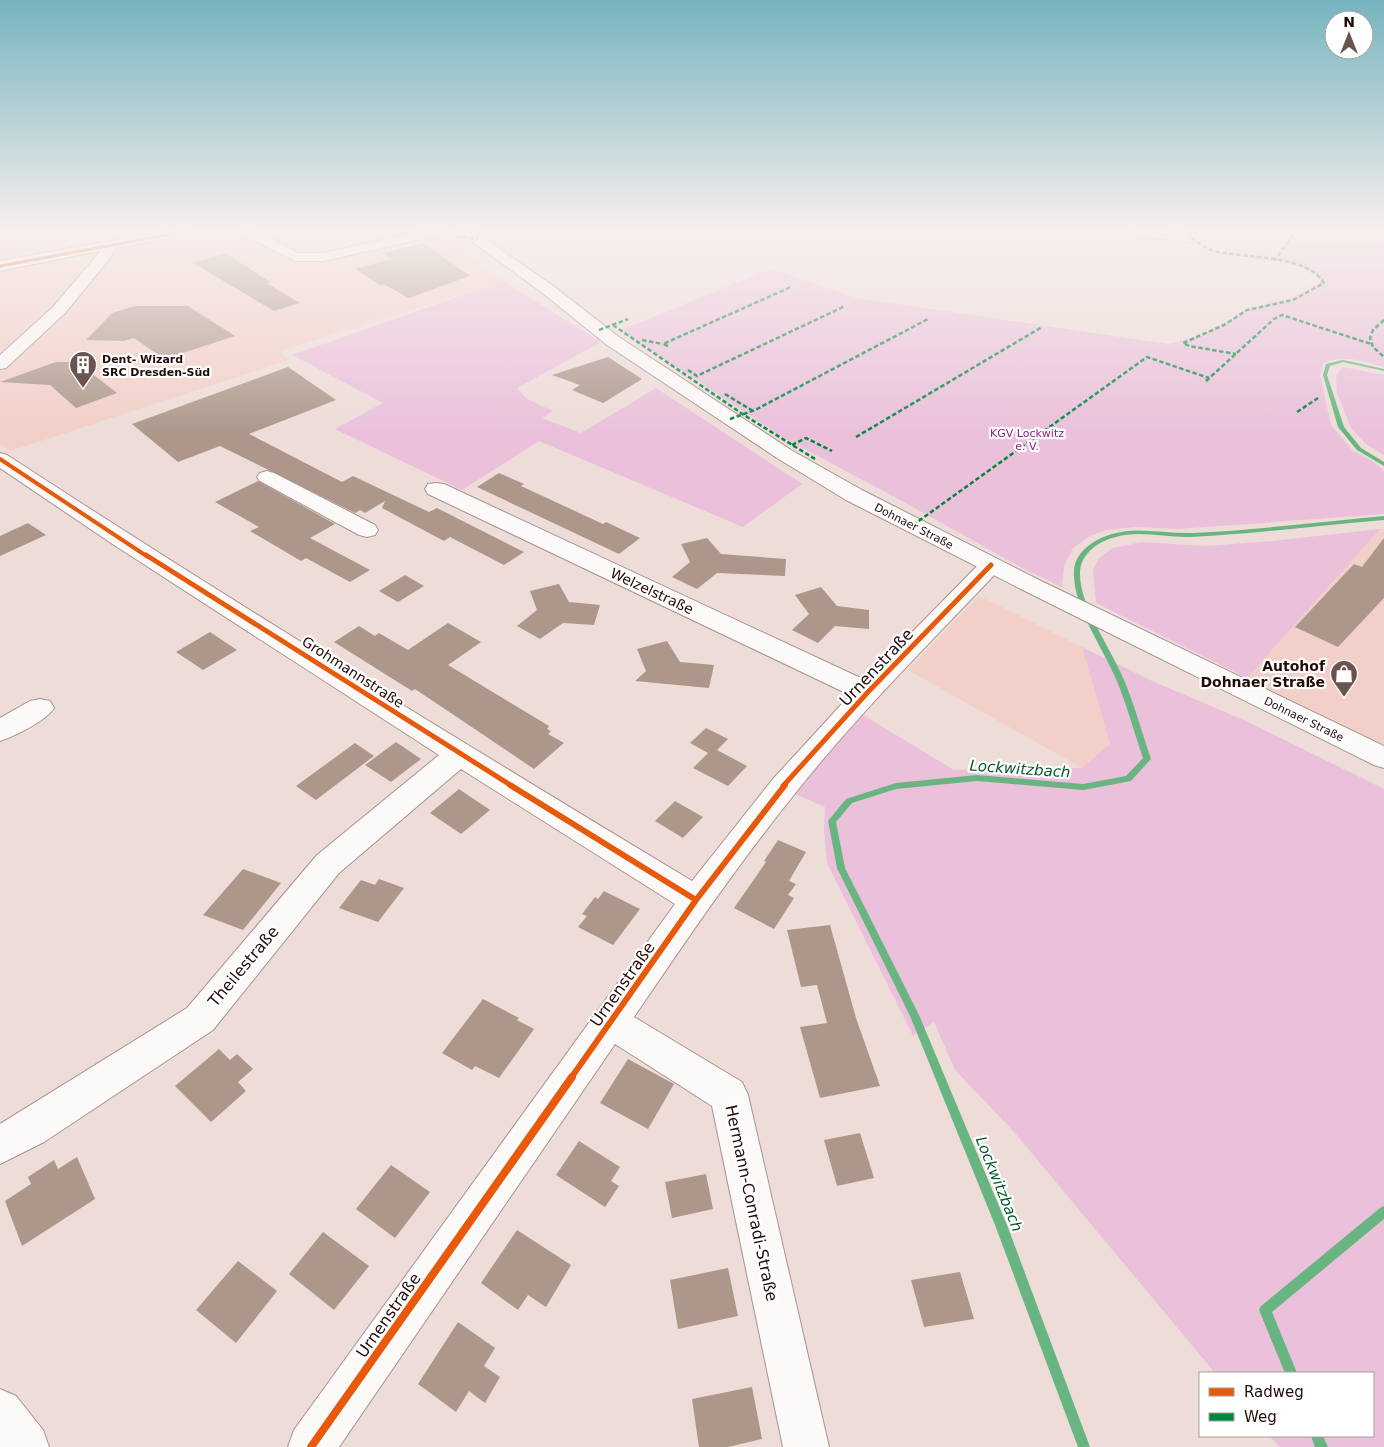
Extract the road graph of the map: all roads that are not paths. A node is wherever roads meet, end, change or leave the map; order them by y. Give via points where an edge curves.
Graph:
1 (68, 300) edge
2 (561, 300) edge
3 (0, 364) edge
4 (0, 459) edge
5 (267, 477) dead end
6 (436, 489) dead end
7 (367, 530) dead end
8 (991, 565) junction
9 (868, 692) junction
10 (40, 708) dead end
11 (0, 731) edge
12 (459, 754) junction
13 (1384, 758) edge
14 (696, 900) junction
15 (610, 1022) junction
16 (0, 1145) edge
17 (0, 1412) edge
18 (26, 1447) edge
19 (310, 1447) edge
20 (806, 1447) edge

1 - 3 street
2 - 8 street, Dohnaer Straße via 613,341 784,454 854,495
4 - 12 street, Grohmannstraße
5 - 7 street
6 - 9 street, Welzelstraße
8 - 9 street, Urnenstraße
8 - 13 street, Dohnaer Straße
9 - 14 street, Urnenstraße via 783,787
10 - 11 street
12 - 14 street, Grohmannstraße
12 - 16 street, Theilestraße via 328,864 200,1018 30,1129
14 - 15 street, Urnenstraße
15 - 19 street, Urnenstraße
15 - 20 street, Hermann-Conradi-Straße via 729,1096
17 - 18 street

